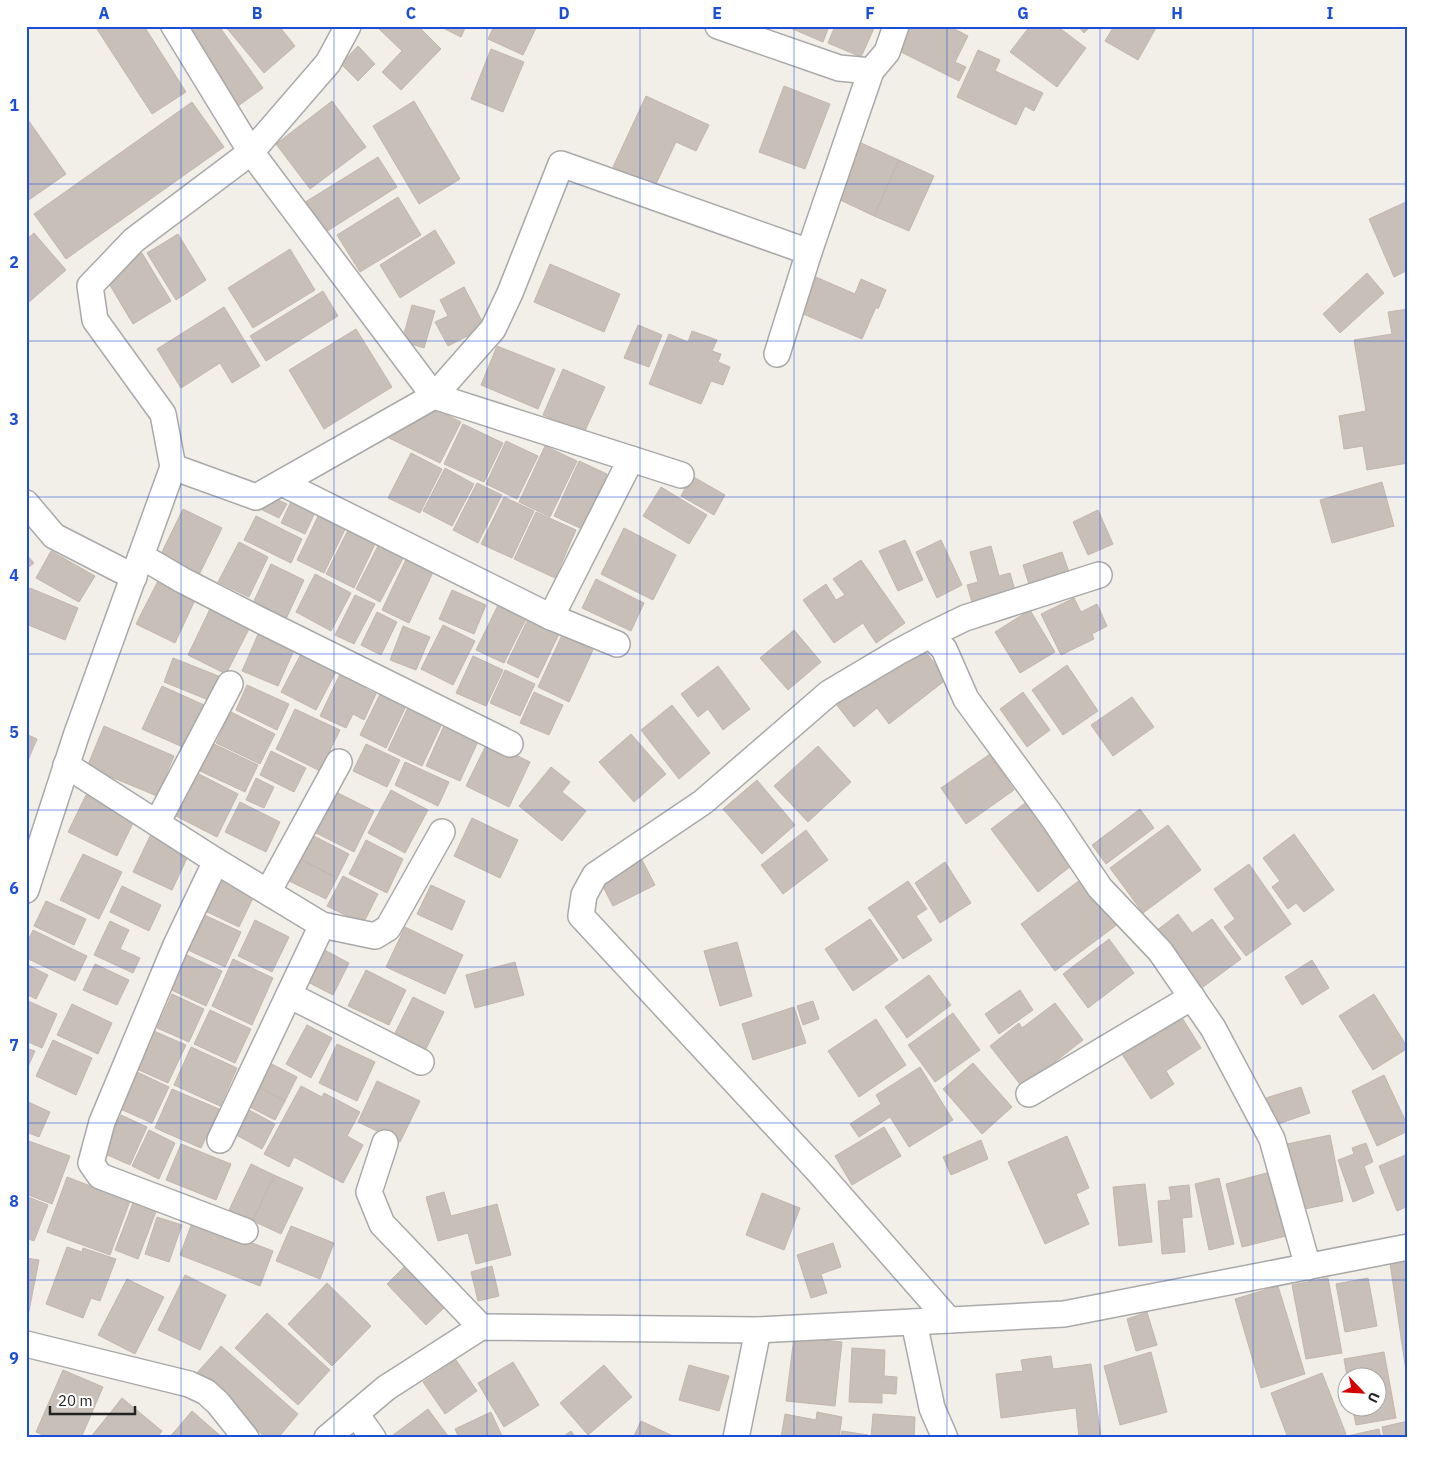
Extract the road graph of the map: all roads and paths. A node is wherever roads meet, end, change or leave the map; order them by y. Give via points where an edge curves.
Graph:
1 (174, 26) edge
2 (348, 26) edge
3 (718, 26) edge
4 (896, 26) edge
5 (871, 71) junction
6 (251, 152) junction
7 (809, 252) junction
8 (777, 354) dead end
9 (434, 396) junction
10 (632, 459) junction
11 (173, 467) junction
12 (681, 475) dead end
13 (282, 482) junction
14 (26, 503) edge
15 (137, 567) junction
16 (1100, 576) dead end
17 (551, 618) junction
18 (930, 635) junction
19 (617, 644) dead end
20 (230, 684) dead end
21 (510, 744) dead end
22 (339, 762) dead end
23 (66, 765) junction
24 (157, 823) junction
25 (442, 832) dead end
26 (216, 861) junction
27 (26, 890) edge
28 (268, 892) junction
29 (322, 925) junction
30 (289, 995) junction
31 (1192, 997) junction
32 (421, 1062) dead end
33 (1029, 1094) dead end
34 (220, 1140) dead end
35 (384, 1143) dead end
36 (245, 1231) dead end
37 (1408, 1247) edge
38 (1308, 1267) junction
39 (949, 1320) junction
40 (914, 1322) junction
41 (481, 1327) junction
42 (758, 1330) junction
43 (26, 1344) edge
44 (356, 1414) junction
45 (246, 1438) edge
46 (327, 1438) edge
47 (373, 1438) edge
48 (736, 1438) edge
49 (945, 1438) edge

1 - 6 street
2 - 6 street via 328,63
3 - 5 street via 838,68
4 - 5 street via 887,52
5 - 7 street
6 - 9 street
6 - 11 street via 134,240 90,286 96,320 163,414
7 - 8 street
7 - 9 street via 561,164 493,329
9 - 10 street
9 - 13 street
10 - 12 street
10 - 17 street
11 - 13 street via 256,497
11 - 15 street
13 - 17 street
14 - 15 street via 54,536
15 - 21 street via 182,580
15 - 23 street
16 - 18 street via 965,618
17 - 19 street
18 - 31 street via 944,649 966,699 1100,888 1160,951
18 - 39 street via 829,693 703,802 595,875 584,895 581,916 818,1171
20 - 24 street
22 - 28 street
23 - 24 street
23 - 27 street
24 - 26 street
25 - 29 street via 388,928 375,936
26 - 28 street
26 - 36 street via 176,945 102,1122 91,1163 100,1176
28 - 29 street
29 - 30 street
30 - 32 street
30 - 34 street
31 - 33 street
31 - 38 street via 1213,1028 1272,1139
35 - 41 street via 370,1192 382,1224
37 - 38 street
38 - 39 street via 1064,1314
39 - 40 street
40 - 42 street
40 - 49 street via 932,1408
41 - 42 street
41 - 44 street via 386,1388
42 - 48 street
43 - 45 street via 188,1384 206,1392 218,1403
44 - 46 street
44 - 47 street

